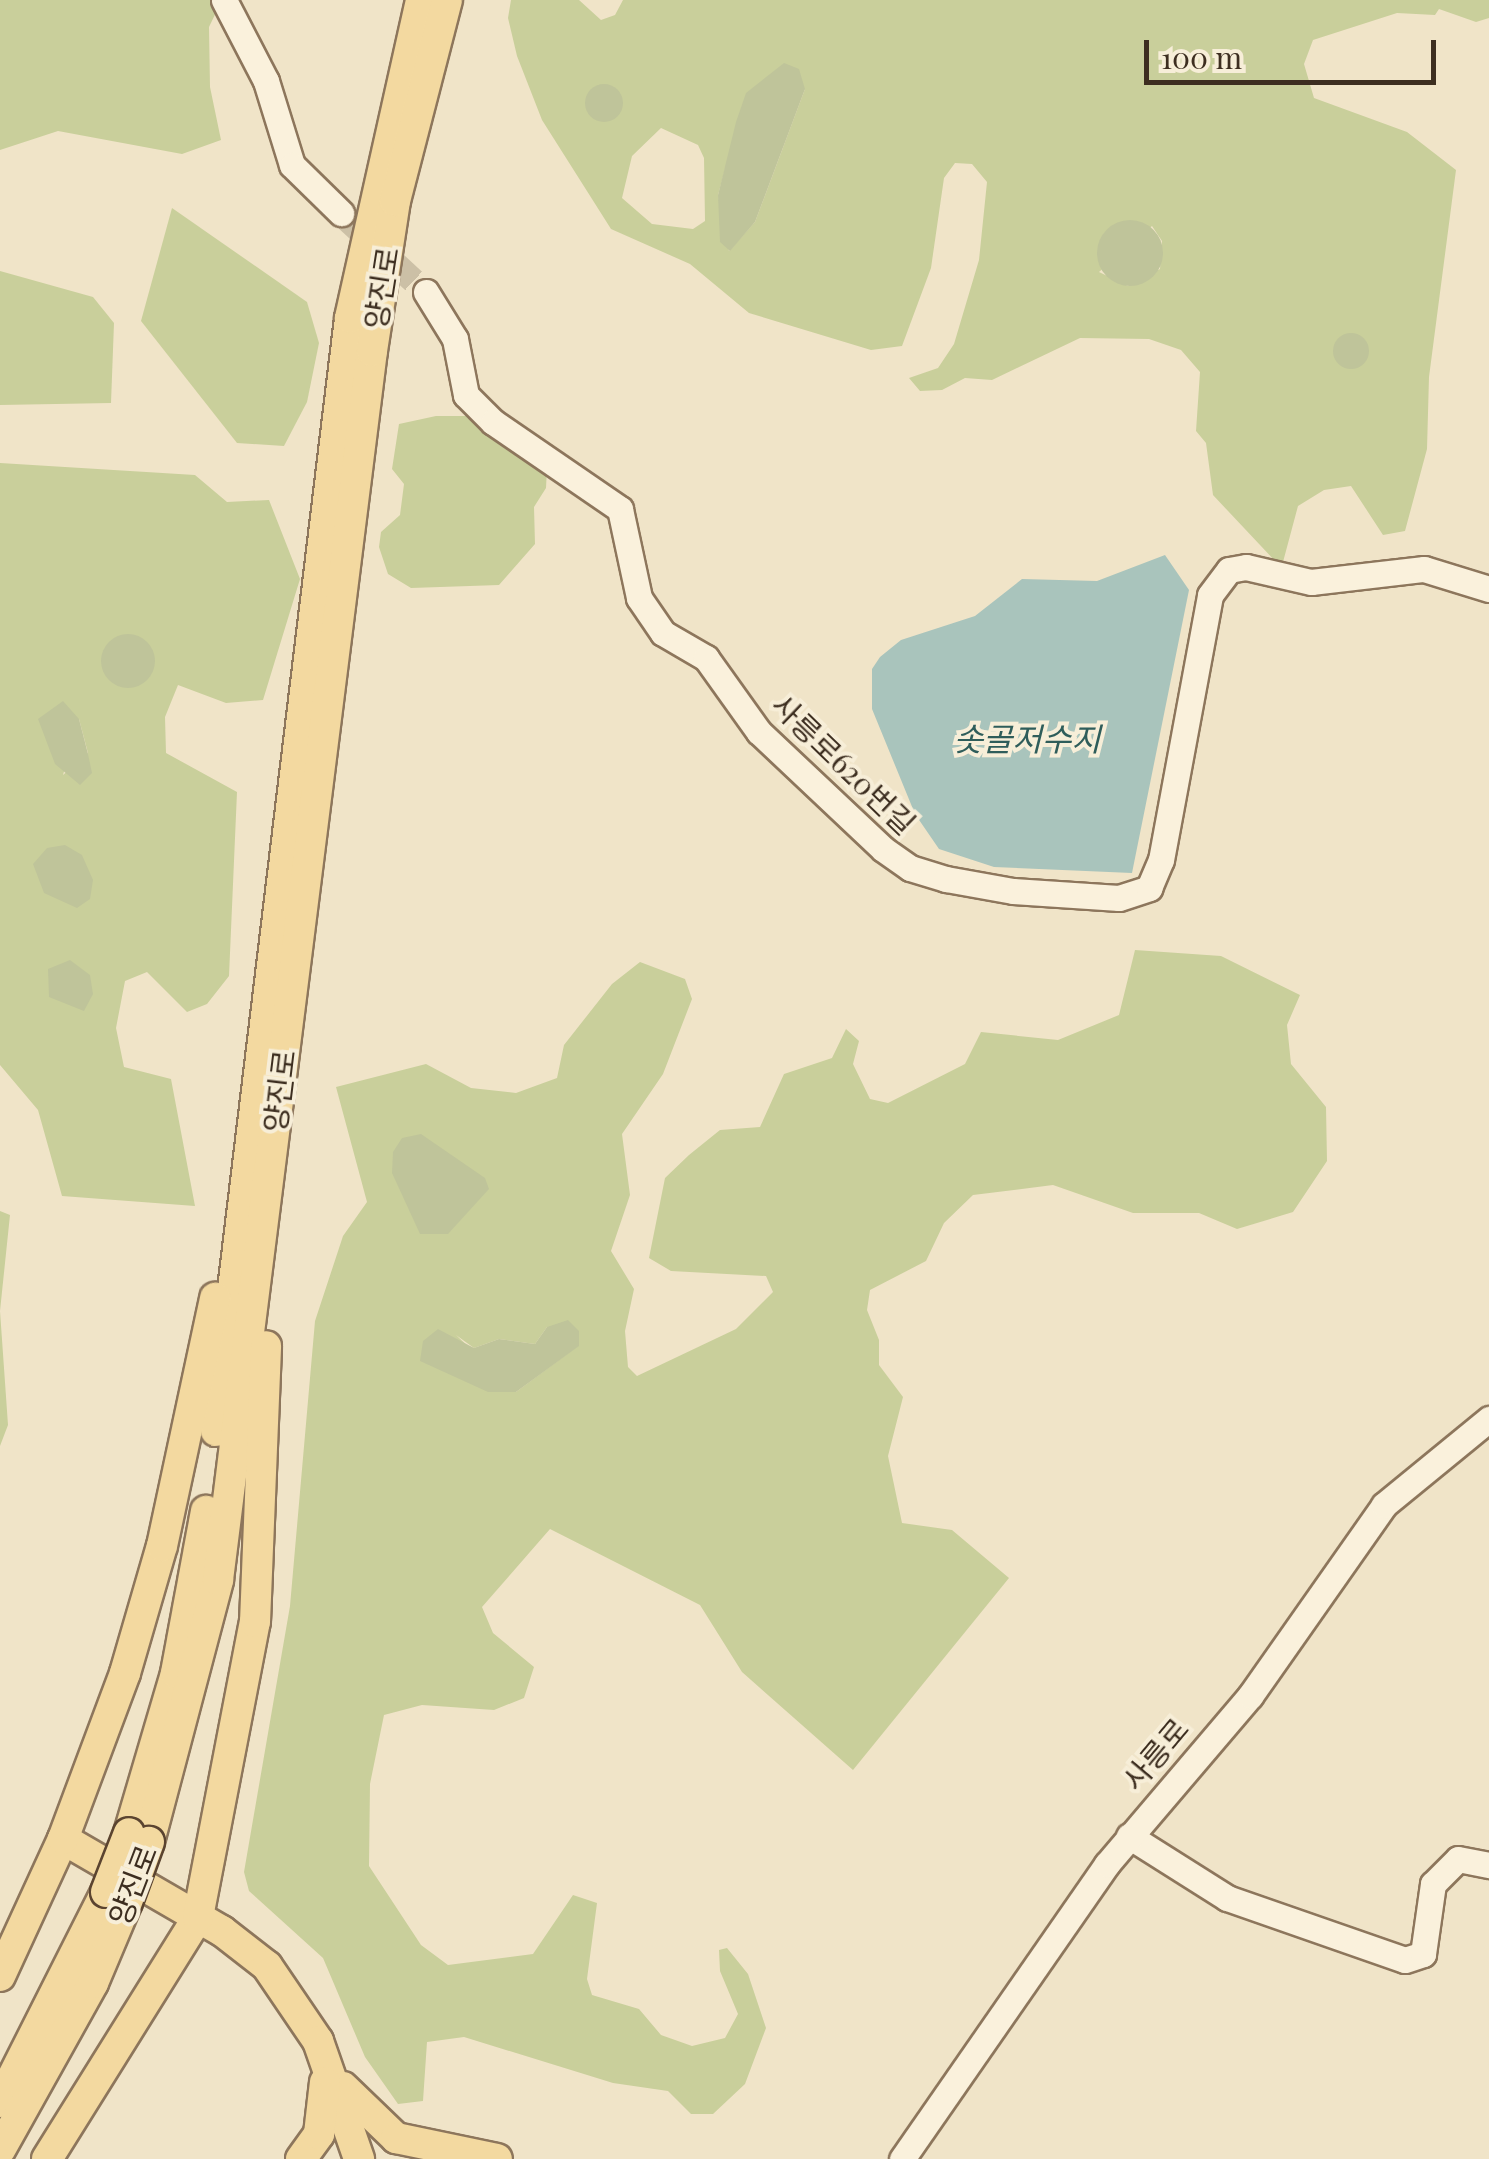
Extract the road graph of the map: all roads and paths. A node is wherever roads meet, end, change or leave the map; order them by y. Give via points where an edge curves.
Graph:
1 (224, 0) edge
2 (420, 0) edge
3 (447, 0) edge
4 (342, 214) tunnel mouth
5 (426, 292) tunnel mouth
6 (1489, 589) edge
7 (258, 1084) junction
8 (274, 1131) junction
9 (1489, 1418) edge
10 (1129, 1836) junction
11 (139, 1838) junction
12 (63, 1839) junction
13 (1489, 1864) edge
14 (116, 1897) junction
15 (198, 1917) junction
16 (0, 1976) edge
17 (325, 2059) junction
18 (945, 2100) junction
19 (0, 2102) edge
20 (0, 2150) edge
21 (47, 2159) edge
22 (301, 2159) edge
23 (359, 2159) edge
24 (497, 2159) edge
25 (881, 2159) edge
26 (902, 2159) edge

1 - 4 street via 266,81 292,165
2 - 7 main road, 양진로 via 350,318
3 - 8 main road, 양진로 via 394,202 348,517
5 - 6 street, 사릉로620번길 via 455,339 466,395 493,422 620,509 639,598 663,633 706,658 759,732 883,849 910,868 946,879 1013,892 1119,898 1149,888 1162,860 1210,595 1230,570 1246,567 1310,582 1424,569
7 - 11 main road, 양진로 via 202,1540
7 - 12 main road via 162,1546
8 - 11 main road, 양진로 via 218,1580
8 - 15 main road via 254,1622
9 - 10 street, 사릉로 via 1384,1505 1250,1696
10 - 13 street via 1227,1898 1405,1960 1424,1954 1433,1884 1458,1860
10 - 18 street, 사릉로
11 - 14 main road, 양진로, bridge
12 - 15 main road
12 - 16 main road
14 - 19 main road, 양진로
14 - 20 main road, 양진로 via 92,1983
15 - 17 main road via 246,1948 285,1987
15 - 21 main road
17 - 22 main road via 324,2119
17 - 23 main road
17 - 24 main road via 352,2101 396,2138
18 - 25 street
18 - 26 street, 사릉로

